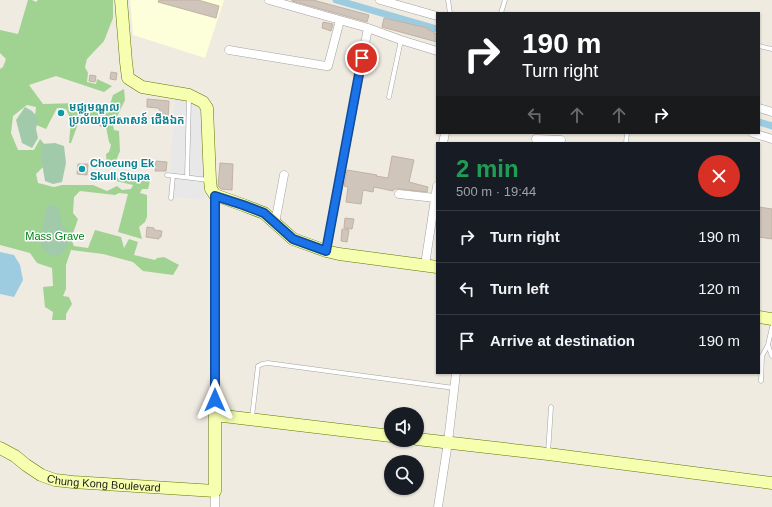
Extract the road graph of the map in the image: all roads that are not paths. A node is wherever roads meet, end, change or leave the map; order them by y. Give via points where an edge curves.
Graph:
1 (121, 0) edge
2 (269, 0) edge
3 (380, 0) edge
4 (448, 0) edge
5 (505, 0) edge
6 (450, 12) edge
7 (501, 12) edge
8 (436, 16) edge
9 (340, 20) junction
10 (368, 28) junction
11 (401, 40) junction
12 (760, 46) edge
13 (772, 49) edge
14 (229, 50) dead end
15 (436, 51) edge
16 (189, 96) junction
17 (389, 97) dead end
18 (760, 108) edge
19 (772, 112) edge
20 (756, 134) edge
21 (536, 138) edge
22 (772, 139) edge
23 (561, 140) dead end
24 (167, 175) dead end
25 (284, 175) dead end
26 (174, 176) junction
27 (187, 177) junction
28 (210, 180) junction
29 (436, 192) edge
30 (399, 194) dead end
31 (215, 196) junction
32 (171, 198) dead end
33 (435, 198) junction
34 (275, 223) junction
35 (434, 223) edge
36 (326, 251) junction
37 (431, 266) edge
38 (760, 317) edge
39 (772, 319) edge
40 (772, 327) edge
41 (768, 344) junction
42 (772, 356) edge
43 (456, 374) edge
44 (760, 381) dead end
45 (454, 388) junction
46 (551, 407) dead end
47 (215, 415) junction
48 (252, 420) junction
49 (384, 435) edge
50 (424, 440) edge
51 (448, 442) junction
52 (0, 448) edge
53 (548, 454) junction
54 (772, 483) edge
55 (215, 491) junction
56 (215, 507) edge
57 (438, 507) edge

1 - 16 main road via 128,78 142,87
2 - 9 street
3 - 8 street
4 - 6 lane
5 - 7 lane
9 - 10 street
9 - 14 street via 328,66
10 - 11 street
10 - 36 street
11 - 15 street
11 - 17 lane
12 - 13 lane
16 - 27 lane
16 - 28 main road via 203,102 207,108
18 - 19 street
20 - 22 street
21 - 23 street
24 - 26 lane
25 - 34 street
26 - 27 lane
26 - 32 lane
27 - 28 lane
28 - 31 main road
29 - 33 street
30 - 33 street
31 - 34 main road via 264,213
31 - 47 street
33 - 35 street
34 - 36 main road via 293,239
35 - 37 street
36 - 37 main road
38 - 39 main road
40 - 41 lane
41 - 42 lane
41 - 44 lane via 762,356
43 - 45 street
45 - 48 lane via 268,363 258,366
45 - 51 street
46 - 53 lane
47 - 48 main road
47 - 55 main road
48 - 49 main road
50 - 51 main road
51 - 53 main road
51 - 57 street
52 - 55 main road, Chung Kong Boulevard via 41,475 55,480
53 - 54 main road
55 - 56 street

